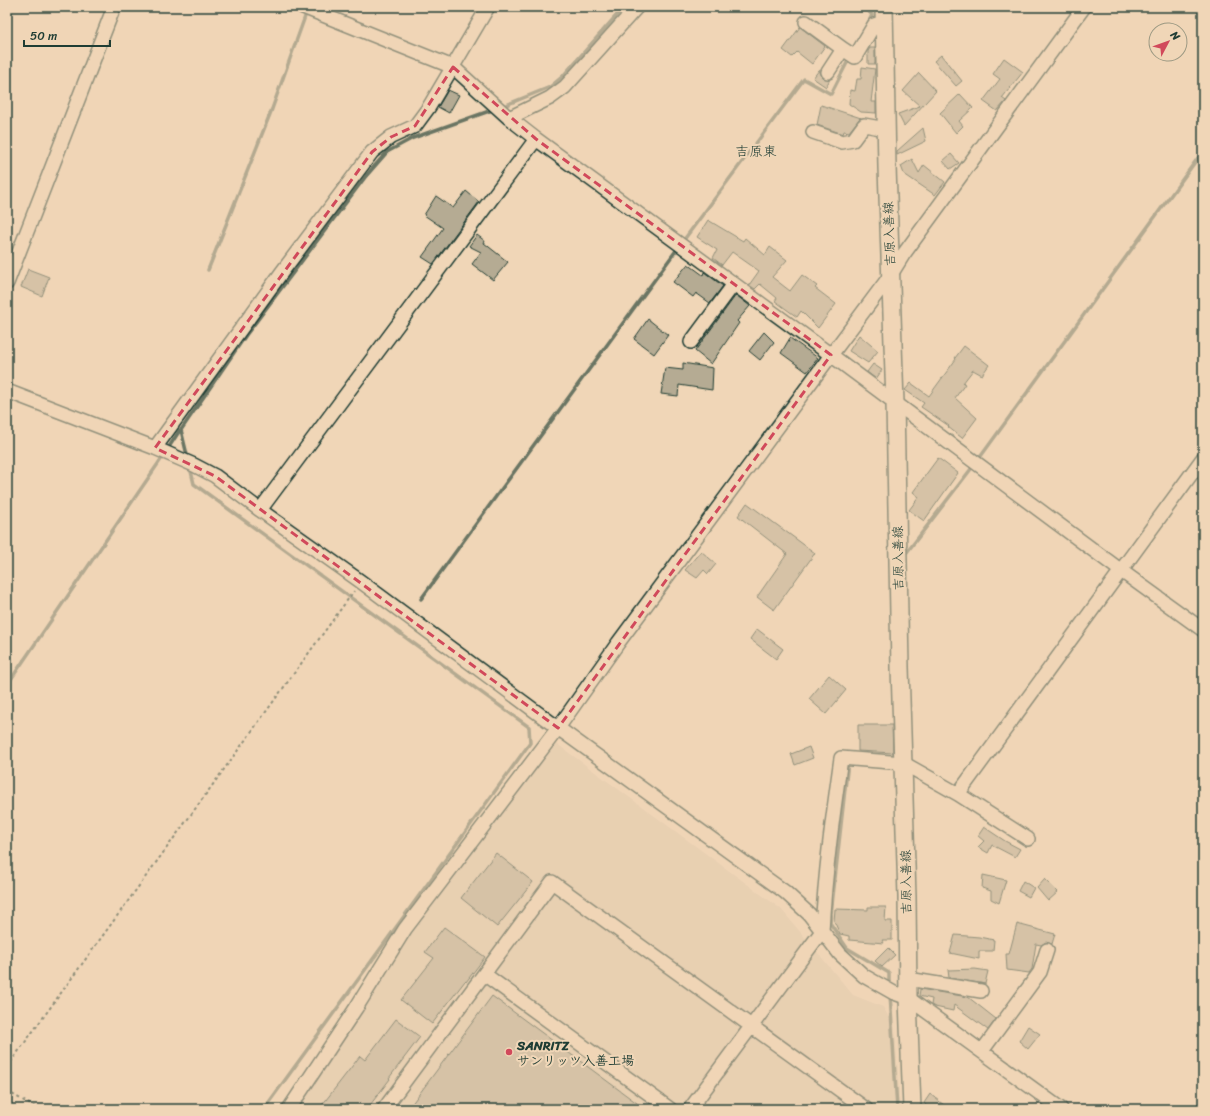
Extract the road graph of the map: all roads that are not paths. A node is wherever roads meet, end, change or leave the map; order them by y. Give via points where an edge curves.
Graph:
1 (114, 7) edge
2 (303, 7) edge
3 (488, 7) edge
4 (638, 7) edge
5 (1084, 7) edge
6 (884, 14) edge
7 (806, 22) dead end
8 (843, 49) junction
9 (453, 67) junction
10 (828, 72) dead end
11 (509, 118) junction
12 (886, 129) junction
13 (813, 132) dead end
14 (536, 139) junction
15 (890, 276) junction
16 (7, 283) edge
17 (734, 284) junction
18 (692, 342) dead end
19 (831, 355) junction
20 (7, 391) edge
21 (895, 404) junction
22 (155, 448) junction
23 (1203, 458) edge
24 (260, 510) junction
25 (1120, 570) junction
26 (1203, 630) edge
27 (558, 728) junction
28 (903, 763) junction
29 (958, 794) junction
30 (1028, 839) dead end
31 (822, 930) junction
32 (1047, 950) dead end
33 (484, 974) junction
34 (908, 979) junction
35 (981, 991) dead end
36 (908, 998) junction
37 (751, 1026) junction
38 (982, 1051) junction
39 (289, 1109) edge
40 (384, 1109) edge
41 (670, 1109) edge
42 (690, 1109) edge
43 (866, 1109) edge
44 (912, 1109) edge
45 (1061, 1109) edge

1 - 16 street
2 - 9 street
3 - 9 street
4 - 11 street via 565,88
5 - 15 street
6 - 8 street via 874,25 855,57
6 - 12 main road, 吉原入善線
7 - 8 street
8 - 10 street
9 - 11 street
9 - 22 street via 415,126 391,137 372,152
11 - 14 street
12 - 13 street via 864,125 853,140 842,142
12 - 15 main road, 吉原入善線
14 - 17 street
14 - 24 street
15 - 19 street
15 - 21 main road, 吉原入善線
17 - 18 street
17 - 19 street
19 - 21 street
19 - 27 street via 622,636
20 - 22 street
21 - 25 street
21 - 28 main road, 吉原入善線
22 - 24 street via 215,476
23 - 25 street
24 - 27 street
25 - 26 street
25 - 29 street
27 - 31 street via 785,892
27 - 39 street via 405,929
28 - 29 street
28 - 31 street via 842,758 831,829
28 - 34 main road, 吉原入善線
29 - 30 street
31 - 36 street via 840,954 864,976
31 - 37 street
32 - 38 street via 1040,972
33 - 37 street via 552,882
33 - 40 street
33 - 41 street
34 - 35 street
34 - 36 main road, 吉原入善線
36 - 38 street
36 - 44 main road, 吉原入善線
37 - 42 street
37 - 43 street
38 - 45 street

